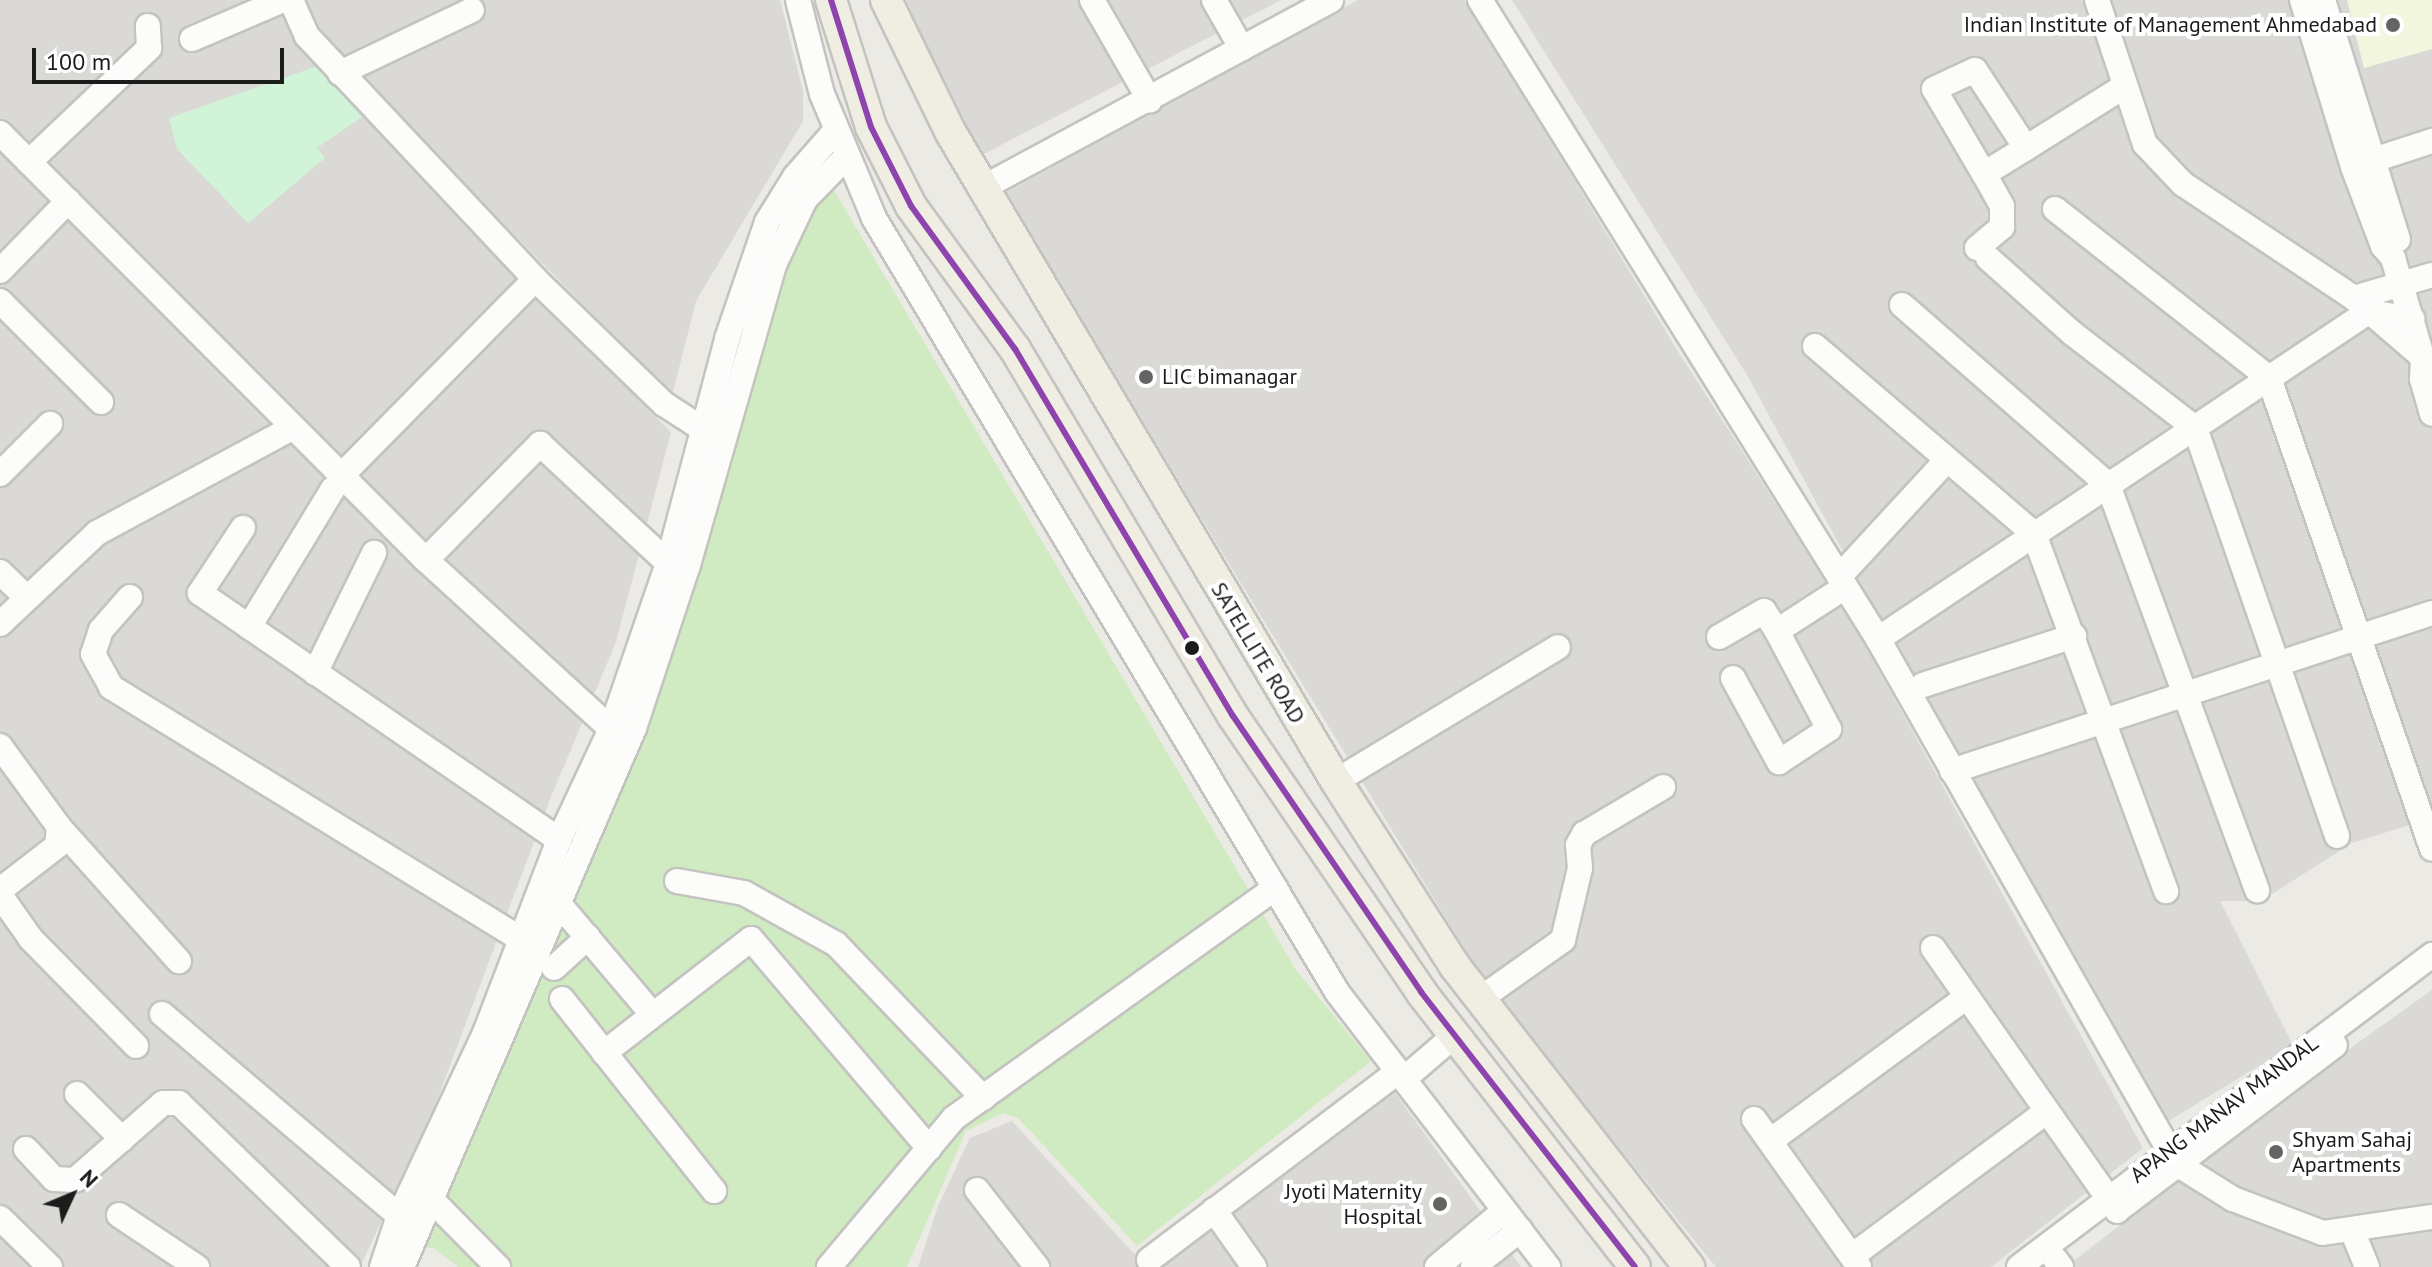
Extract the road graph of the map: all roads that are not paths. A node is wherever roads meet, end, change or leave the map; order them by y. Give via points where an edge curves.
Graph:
1 (283, 0) edge
2 (291, 0) edge
3 (798, 0) edge
4 (831, 0) edge
5 (886, 0) edge
6 (1092, 0) edge
7 (1214, 0) edge
8 (1331, 0) edge
9 (1480, 0) edge
10 (2097, 0) edge
11 (2302, 0) edge
12 (2323, 0) edge
13 (472, 10) dead end
14 (148, 26) dead end
15 (192, 39) dead end
16 (1242, 49) junction
17 (340, 73) junction
18 (2125, 86) junction
19 (1150, 101) junction
20 (836, 130) junction
21 (0, 133) edge
22 (2432, 141) edge
23 (2026, 148) junction
24 (847, 156) junction
25 (29, 162) junction
26 (2362, 164) junction
27 (1984, 174) junction
28 (986, 186) junction
29 (68, 201) junction
30 (913, 207) junction
31 (2055, 209) dead end
32 (879, 227) junction
33 (0, 271) edge
34 (2432, 275) edge
35 (535, 279) junction
36 (2402, 286) junction
37 (0, 301) edge
38 (1902, 305) dead end
39 (2361, 305) junction
40 (2412, 319) junction
41 (1815, 346) dead end
42 (2428, 362) edge
43 (2269, 378) junction
44 (101, 402) dead end
45 (2432, 414) edge
46 (50, 424) dead end
47 (292, 428) junction
48 (2195, 428) junction
49 (711, 434) junction
50 (1947, 460) junction
51 (0, 474) edge
52 (337, 483) junction
53 (2108, 485) junction
54 (243, 528) dead end
55 (2034, 534) junction
56 (374, 553) dead end
57 (426, 560) junction
58 (668, 563) junction
59 (0, 572) edge
60 (1842, 582) junction
61 (130, 597) dead end
62 (27, 598) junction
63 (2432, 613) edge
64 (0, 624) edge
65 (249, 627) junction
66 (1777, 631) junction
67 (2074, 636) junction
68 (2361, 636) junction
69 (1719, 637) dead end
70 (1878, 639) junction
71 (1558, 647) dead end
72 (2274, 665) junction
73 (315, 673) junction
74 (1733, 678) dead end
75 (1923, 685) dead end
76 (2187, 693) junction
77 (2107, 720) junction
78 (611, 729) junction
79 (0, 746) edge
80 (1952, 771) junction
81 (1336, 781) junction
82 (1663, 787) dead end
83 (59, 827) junction
84 (2337, 836) dead end
85 (559, 840) junction
86 (2432, 849) edge
87 (677, 881) dead end
88 (1275, 888) junction
89 (2166, 891) dead end
90 (2257, 891) dead end
91 (0, 893) edge
92 (560, 905) junction
93 (588, 937) junction
94 (520, 939) junction
95 (1933, 948) dead end
96 (2432, 955) edge
97 (179, 961) dead end
98 (554, 968) dead end
99 (2432, 972) edge
100 (1967, 997) junction
101 (562, 999) dead end
102 (1480, 999) junction
103 (162, 1014) dead end
104 (652, 1014) junction
105 (1455, 1035) junction
106 (136, 1046) dead end
107 (604, 1053) junction
108 (1401, 1075) junction
109 (77, 1094) dead end
110 (983, 1098) junction
111 (2047, 1111) junction
112 (1754, 1119) dead end
113 (122, 1139) junction
114 (1770, 1141) junction
115 (929, 1148) junction
116 (26, 1149) dead end
117 (2173, 1157) junction
118 (422, 1190) junction
119 (977, 1190) dead end
120 (714, 1191) dead end
121 (2113, 1204) junction
122 (1214, 1210) junction
123 (1504, 1211) junction
124 (119, 1215) dead end
125 (399, 1216) junction
126 (2432, 1217) edge
127 (0, 1218) edge
128 (1520, 1230) junction
129 (2352, 1230) junction
130 (1149, 1260) dead end
131 (1856, 1262) edge
132 (2054, 1264) edge
133 (46, 1266) edge
134 (197, 1267) edge
135 (348, 1267) edge
136 (382, 1267) edge
137 (402, 1267) edge
138 (498, 1267) edge
139 (829, 1267) edge
140 (1037, 1267) edge
141 (1254, 1267) edge
142 (1437, 1267) edge
143 (1473, 1267) edge
144 (1548, 1267) edge
145 (1635, 1267) edge
146 (1689, 1267) edge
147 (2019, 1267) edge
148 (2367, 1267) edge

1 - 15 street
2 - 17 street via 307,36
3 - 20 street
4 - 30 main road via 871,127
5 - 28 main road, SATELLITE ROAD via 951,133
6 - 19 street
7 - 16 street
8 - 16 street
9 - 60 street
10 - 18 street
11 - 26 street
12 - 26 street
13 - 17 street
14 - 25 street via 149,48
16 - 19 street
17 - 35 street
18 - 23 street
18 - 39 street via 2145,144 2183,184
19 - 28 street
20 - 24 street
20 - 49 street via 795,177 767,222
21 - 25 street
22 - 26 street
23 - 27 street
23 - 27 street via 1975,70 1941,82 1935,96
24 - 32 street
24 - 49 street via 819,180 791,223
25 - 29 street
26 - 36 street via 2398,242 2393,258
27 - 48 street via 2002,206 2002,227 1983,253 2072,333
28 - 81 main road, SATELLITE ROAD via 1126,433
29 - 33 street
29 - 47 street
30 - 32 street
30 - 105 main road via 1015,349 1233,716
31 - 43 street
32 - 88 street
34 - 36 street
35 - 49 street via 664,404
35 - 52 street
36 - 39 street
36 - 40 street
37 - 44 street
38 - 53 street
39 - 40 street
39 - 42 street
39 - 43 street
40 - 42 street
41 - 50 street
42 - 45 street via 2422,379
43 - 48 street
43 - 68 street
46 - 51 street
47 - 52 street
47 - 62 street via 97,533
48 - 53 street
48 - 72 street
49 - 58 street
49 - 92 street via 688,565 634,728
50 - 55 street
50 - 60 street
52 - 57 street
52 - 65 street
53 - 55 street
53 - 76 street
54 - 65 street via 200,593
55 - 67 street
55 - 70 street
56 - 73 street
57 - 58 street via 540,444
57 - 78 street
58 - 78 street
59 - 62 street
60 - 66 street
60 - 70 street
61 - 94 street via 101,630 93,654 111,687
62 - 64 street
63 - 68 street
65 - 73 street
66 - 69 street via 1764,611
66 - 74 street via 1829,729 1779,762
67 - 75 street
67 - 77 street
68 - 72 street
68 - 86 street
70 - 80 street
71 - 81 street
72 - 76 street
72 - 84 street
73 - 85 street
76 - 77 street
76 - 90 street
77 - 80 street
77 - 89 street
78 - 85 street
79 - 83 street
80 - 117 street
81 - 102 main road, SATELLITE ROAD
82 - 102 street via 1584,834 1563,940
83 - 91 street via 57,846
83 - 97 street
85 - 94 street
87 - 110 street via 744,893 836,944
88 - 108 street via 1337,992
88 - 110 street
91 - 106 street via 31,939
92 - 93 street
92 - 118 street via 468,1122
93 - 98 street
93 - 104 street
94 - 118 street
95 - 100 street
96 - 117 street, APANG MANAV MANDAL
99 - 117 street
100 - 111 street
100 - 114 street
101 - 107 street
102 - 146 main road, SATELLITE ROAD
103 - 125 street
104 - 107 street
104 - 115 street via 751,939
105 - 108 street
105 - 145 main road
107 - 120 street
108 - 122 street
108 - 123 street
109 - 113 street
110 - 115 street via 954,1118
111 - 121 street
111 - 131 street
112 - 114 street
113 - 116 street via 75,1180 64,1183
113 - 135 street via 163,1103 179,1103
114 - 131 street
115 - 139 street
117 - 121 street, APANG MANAV MANDAL
117 - 129 street via 2233,1199 2323,1233
118 - 125 street
118 - 137 street
118 - 138 street
119 - 140 street
121 - 132 street
121 - 147 street, APANG MANAV MANDAL
122 - 130 street
122 - 141 street
123 - 128 street
123 - 142 street
124 - 134 street
125 - 136 street
126 - 129 street
127 - 133 street
128 - 143 street
128 - 144 street
129 - 148 street

